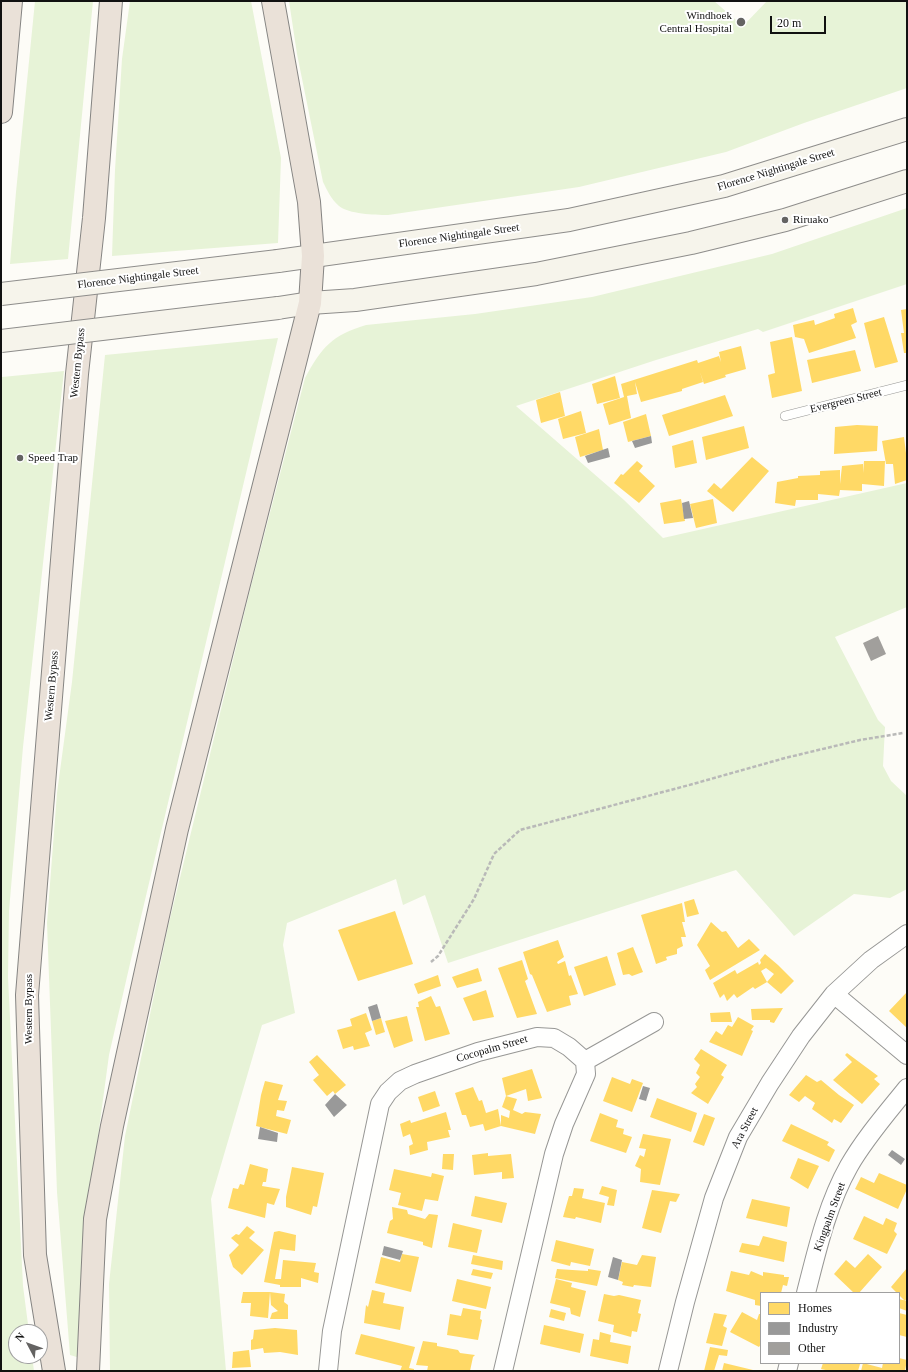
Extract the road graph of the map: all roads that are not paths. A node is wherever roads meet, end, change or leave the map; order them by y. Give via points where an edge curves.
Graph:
1 (11, 1) edge
2 (111, 1) edge
3 (273, 1) edge
4 (1, 112) edge
5 (907, 129) edge
6 (907, 181) edge
7 (313, 256) junction
8 (1, 294) edge
9 (310, 303) junction
10 (1, 341) edge
11 (907, 385) edge
12 (785, 416) dead end
13 (907, 934) edge
14 (834, 994) junction
15 (654, 1022) dead end
16 (907, 1055) edge
17 (585, 1061) junction
18 (907, 1088) edge
19 (806, 1292) edge
20 (54, 1371) edge
21 (88, 1371) edge
22 (328, 1371) edge
23 (503, 1371) edge
24 (668, 1371) edge

1 - 4 highway
2 - 20 highway, Western Bypass via 94,218 77,374 27,995 35,1255
3 - 7 highway via 309,202
5 - 7 main road, Florence Nightingale Street via 724,186 577,218
6 - 9 main road via 785,220 691,243 536,274 355,300
7 - 8 main road, Florence Nightingale Street, bridge
7 - 9 highway
9 - 10 main road, bridge
9 - 21 highway via 177,829 112,1126 95,1219
11 - 12 lane, Evergreen Street
13 - 14 street, Ara Street via 871,960
14 - 16 street
14 - 24 street, Ara Street via 800,1036 738,1137 714,1198
15 - 17 street
17 - 22 street, Cocopalm Street via 554,1038 537,1037 478,1052 415,1074 400,1081 388,1092 380,1104 350,1241 332,1331
17 - 23 street via 586,1074 554,1154
18 - 19 street, Kingpalm Street via 866,1138 848,1167 820,1239

